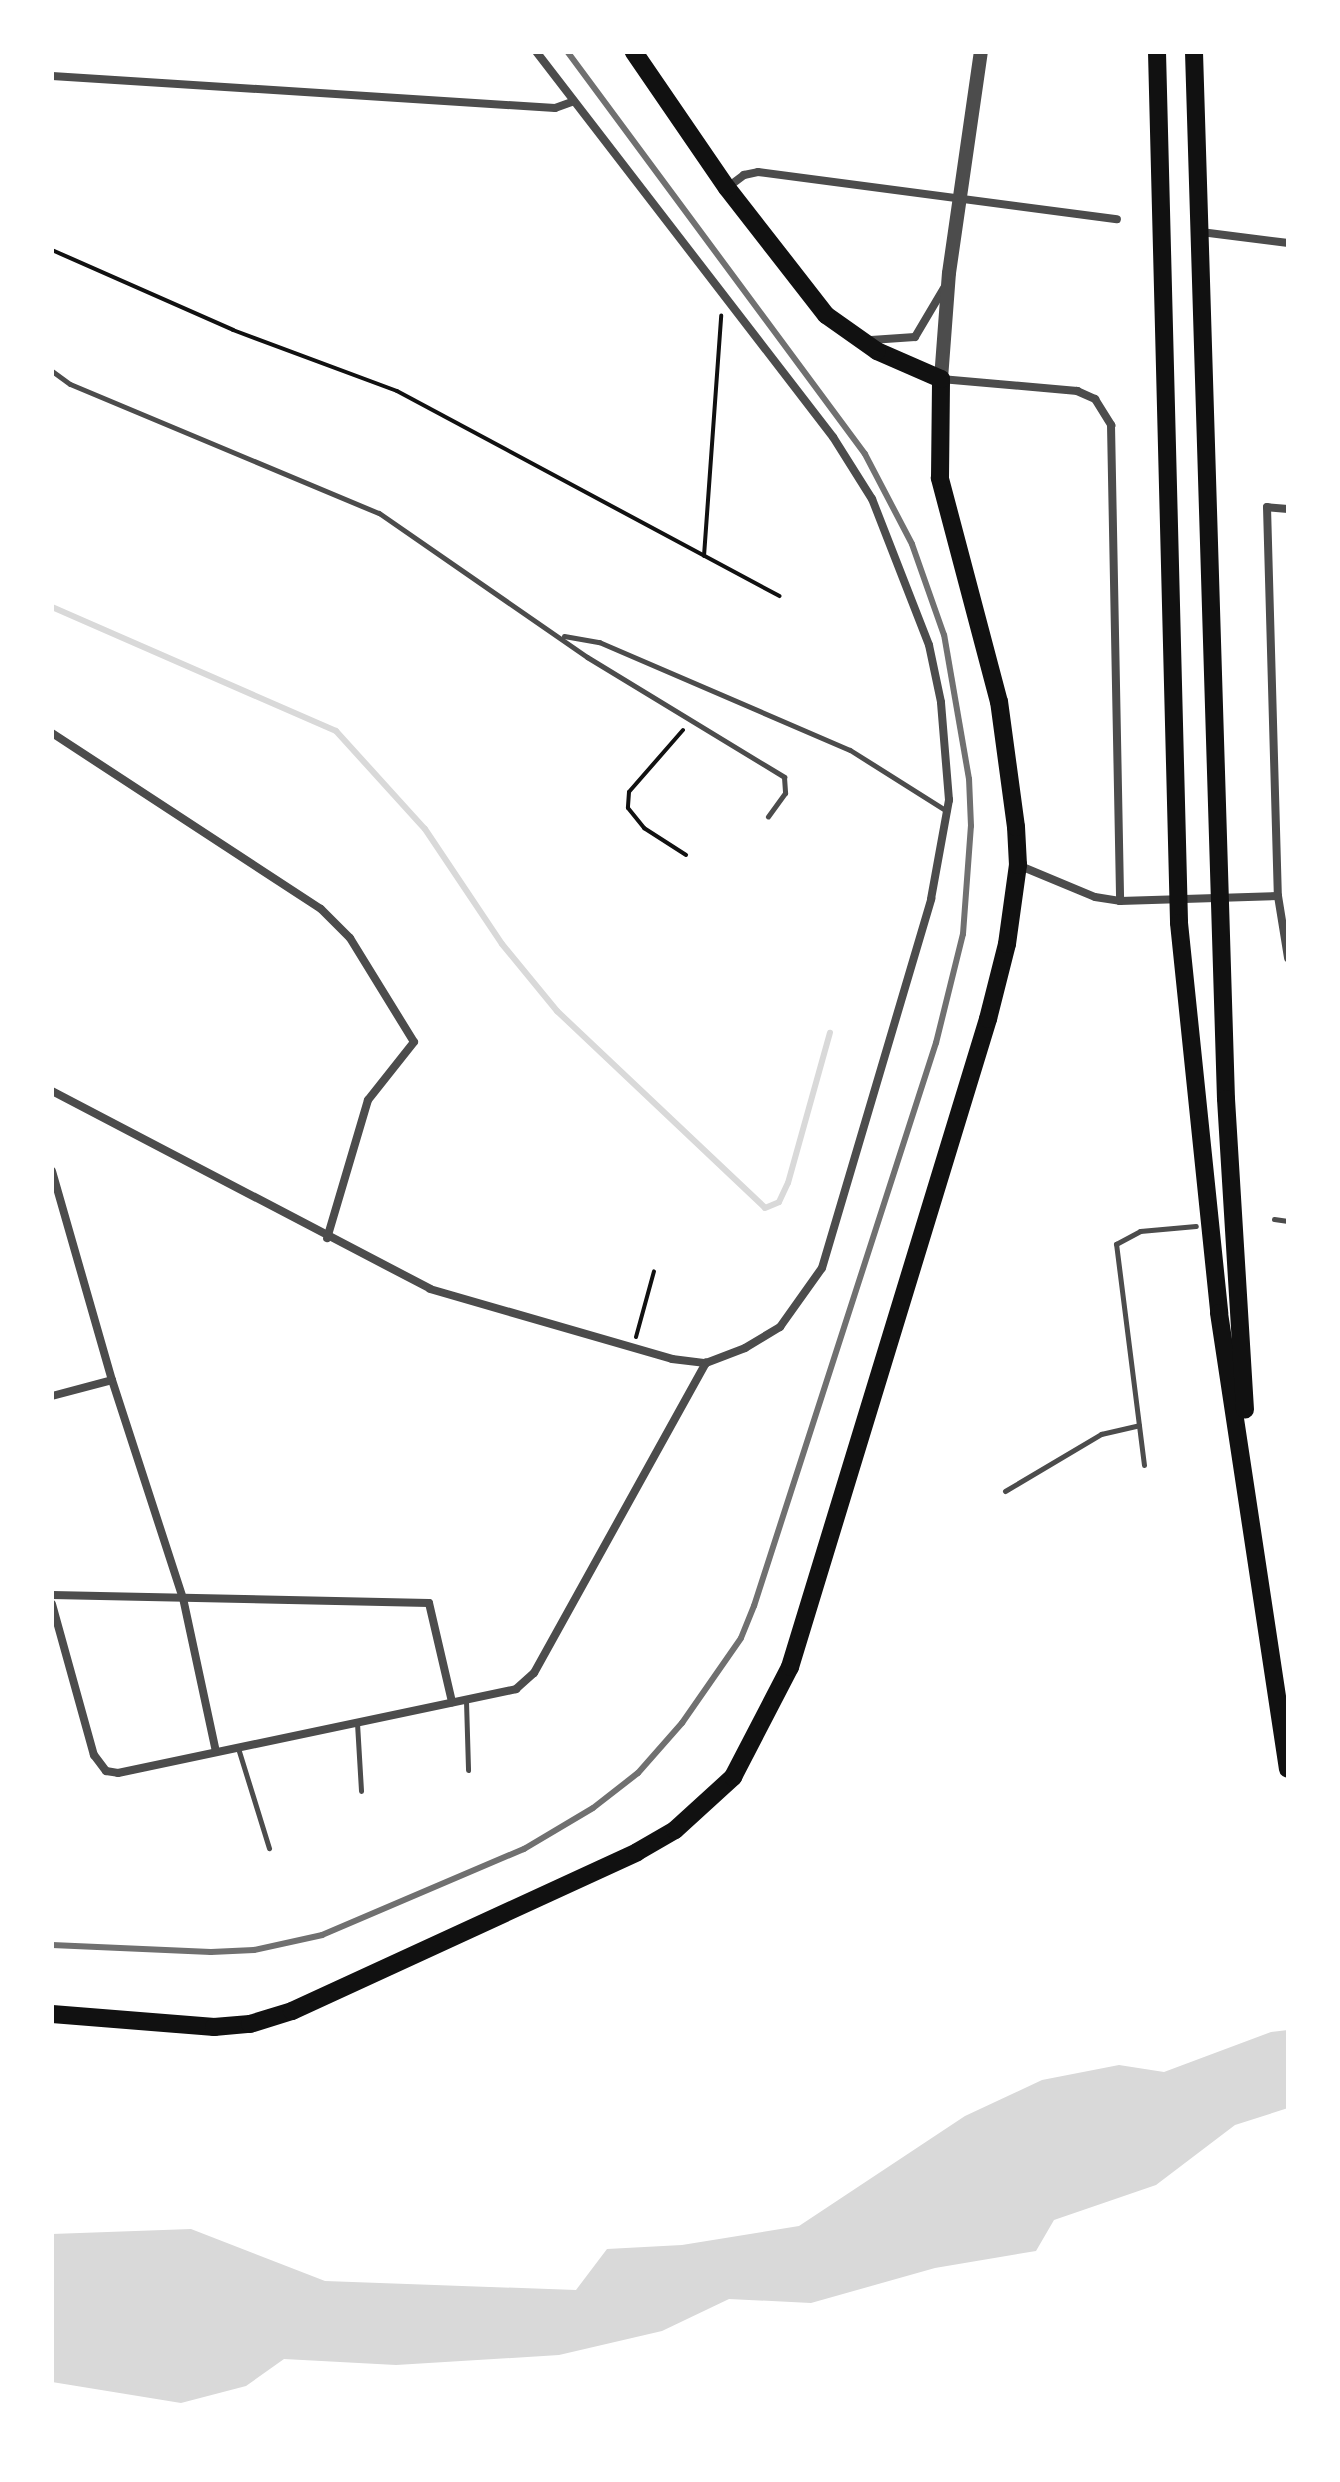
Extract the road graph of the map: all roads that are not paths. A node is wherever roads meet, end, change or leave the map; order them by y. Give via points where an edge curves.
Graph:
1 (536, 52) edge
2 (634, 52) edge
3 (981, 52) edge
4 (1157, 52) edge
5 (1194, 52) edge
6 (52, 76) edge
7 (574, 101) junction
8 (727, 188) junction
9 (960, 198) junction
10 (1117, 219) dead end
11 (1196, 232) junction
12 (1288, 243) edge
13 (949, 273) junction
14 (851, 336) junction
15 (52, 371) edge
16 (941, 379) junction
17 (1288, 509) edge
18 (559, 636) junction
19 (52, 733) edge
20 (947, 811) junction
21 (768, 816) dead end
22 (1018, 865) junction
23 (1278, 896) junction
24 (1120, 901) junction
25 (1288, 958) edge
26 (52, 1091) edge
27 (52, 1171) edge
28 (1274, 1219) dead end
29 (1288, 1221) edge
30 (1196, 1226) dead end
31 (327, 1238) junction
32 (706, 1363) junction
33 (112, 1380) junction
34 (52, 1396) edge
35 (1139, 1425) junction
36 (1144, 1465) dead end
37 (1005, 1491) dead end
38 (1255, 1536) junction
39 (52, 1595) edge
40 (183, 1598) junction
41 (52, 1604) edge
42 (466, 1700) junction
43 (452, 1702) junction
44 (357, 1722) junction
45 (237, 1747) junction
46 (216, 1752) junction
47 (1288, 1769) edge
48 (468, 1770) dead end
49 (361, 1791) dead end
50 (269, 1848) dead end
51 (52, 2014) edge

1 - 7 street
2 - 8 highway
3 - 9 street
4 - 38 highway via 1179,923 1219,1313
5 - 11 highway
6 - 7 street via 555,108
7 - 20 street via 833,437 872,499 908,581 941,702
8 - 9 street via 758,172
8 - 14 highway via 806,291
9 - 10 street
9 - 13 street
11 - 12 street
11 - 38 highway via 1226,1099
13 - 14 street via 932,316 915,337 880,342
13 - 16 street
14 - 16 highway
15 - 18 lane via 70,384 379,513
16 - 22 highway via 940,478 999,702
16 - 24 street via 1077,391 1095,399 1111,425
17 - 23 street via 1267,507
18 - 20 lane via 599,642 850,750
18 - 21 lane via 784,777 785,793
19 - 31 street via 321,909 350,938 414,1042 368,1100
20 - 32 street via 931,899 822,1268 780,1327
22 - 24 street via 1095,897
22 - 51 highway via 1007,944 988,1019 819,1576 790,1667 733,1777 675,1830 637,1852 292,2011 250,2024 214,2027
23 - 24 street
23 - 25 street
26 - 31 street
27 - 33 street
28 - 29 lane
30 - 35 lane via 1140,1231 1116,1244
31 - 32 street via 430,1289
32 - 42 street via 534,1673 516,1689
33 - 34 street
33 - 40 street
35 - 36 lane
35 - 37 lane via 1101,1434
38 - 47 highway
39 - 40 street
40 - 43 street via 429,1603
40 - 46 street
41 - 46 street via 98,1764 118,1773
42 - 43 street
42 - 48 lane
43 - 44 street
44 - 45 street
44 - 49 lane
45 - 46 street
45 - 50 lane

